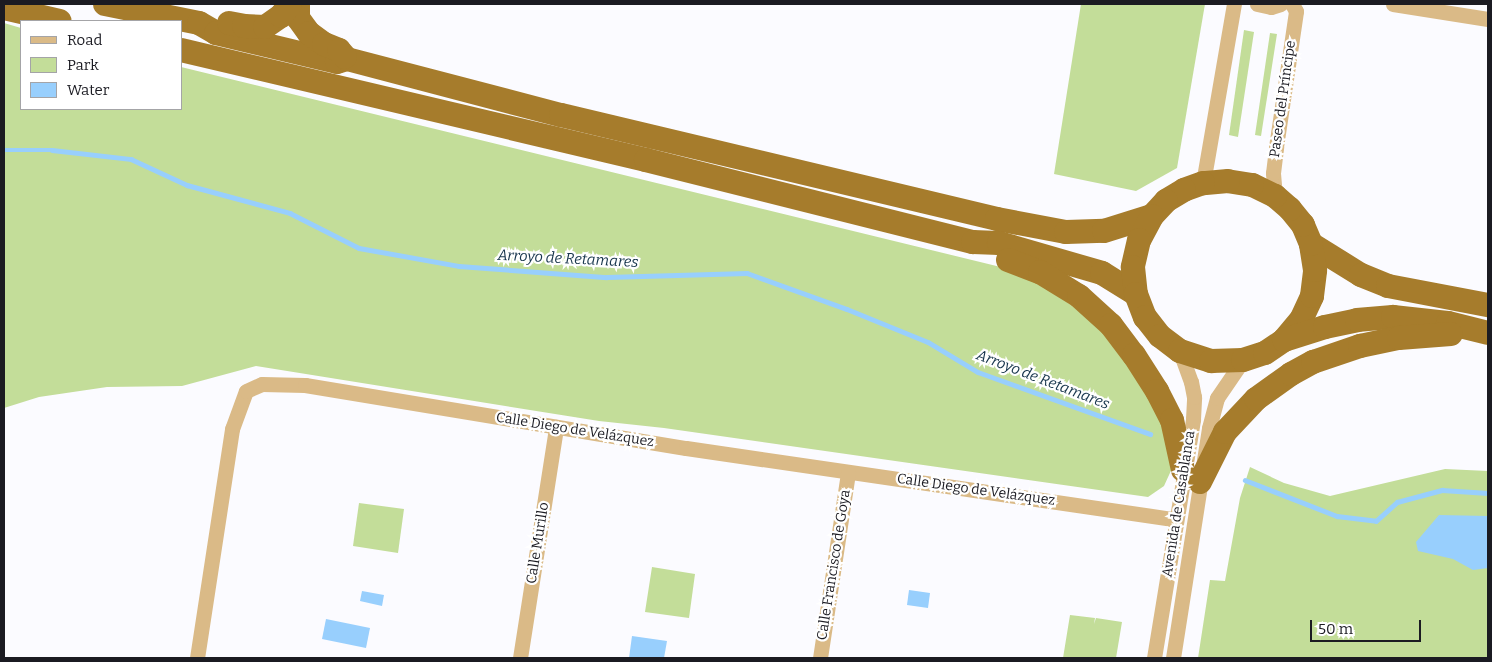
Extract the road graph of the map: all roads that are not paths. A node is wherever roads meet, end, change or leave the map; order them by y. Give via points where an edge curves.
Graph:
1 (105, 4) edge
2 (290, 4) edge
3 (298, 4) edge
4 (1234, 4) edge
5 (1257, 4) edge
6 (1281, 4) edge
7 (1292, 4) edge
8 (1392, 4) edge
9 (4, 8) edge
10 (1488, 19) edge
11 (56, 20) edge
12 (199, 23) junction
13 (182, 50) edge
14 (347, 59) junction
15 (1203, 183) junction
16 (1275, 196) junction
17 (1152, 216) junction
18 (973, 242) junction
19 (1311, 244) junction
20 (1136, 294) junction
21 (1488, 305) edge
22 (1487, 333) edge
23 (1284, 340) junction
24 (1180, 351) junction
25 (1243, 360) junction
26 (556, 427) junction
27 (848, 472) junction
28 (1192, 476) junction
29 (1175, 519) junction
30 (197, 658) edge
31 (520, 658) edge
32 (820, 658) edge
33 (1154, 658) edge
34 (1172, 658) edge

1 - 12 highway
2 - 12 highway via 281,16 265,26 218,21
3 - 14 highway via 298,18 308,33 339,50
4 - 15 street
5 - 6 street via 1271,7
7 - 16 street, Paseo del Príncipe via 1296,11 1273,173
8 - 10 street
9 - 11 highway
12 - 14 highway via 216,33 336,62
13 - 18 highway
14 - 17 highway via 560,115 997,219 1066,232 1104,231
15 - 16 highway via 1228,181 1252,185
15 - 17 highway via 1184,190
16 - 19 highway via 1302,225
17 - 20 highway via 1139,240 1133,267
18 - 20 highway via 999,243 1082,266 1102,273
18 - 28 highway via 996,256 1040,272 1079,296 1111,326 1134,354 1172,420
19 - 21 highway via 1361,275 1388,286
19 - 23 highway via 1315,270 1312,296 1301,320
20 - 24 highway via 1145,317 1160,336
22 - 23 highway via 1448,322 1393,317 1341,323
22 - 28 highway via 1399,338 1360,346 1313,362 1256,399 1225,432
23 - 25 highway
24 - 25 highway via 1211,361
24 - 28 street, Avenida de Casablanca via 1194,397
25 - 28 street, Avenida de Casablanca via 1216,398
26 - 27 street, Calle Diego de Velázquez
26 - 30 street, Calle Diego de Velázquez via 305,385 262,384 246,391 232,428
26 - 31 street, Calle Murillo
27 - 29 street, Calle Diego de Velázquez
27 - 32 street, Calle Francisco de Goya
28 - 29 street, Avenida de Casablanca
28 - 34 street, Avenida de Casablanca
29 - 33 street, Avenida de Casablanca

